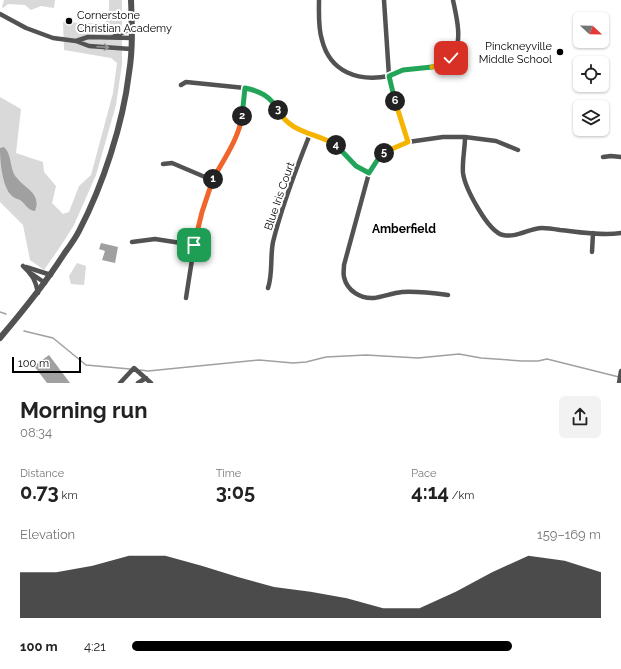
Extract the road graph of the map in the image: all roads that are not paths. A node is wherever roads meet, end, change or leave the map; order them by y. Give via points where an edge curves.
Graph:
1 (131, 0) edge
2 (319, 0) edge
3 (384, 0) edge
4 (453, 0) edge
5 (0, 14) edge
6 (132, 20) junction
7 (113, 38) junction
8 (132, 38) junction
9 (76, 41) junction
10 (131, 49) junction
11 (389, 76) junction
12 (181, 85) dead end
13 (245, 88) junction
14 (310, 134) junction
15 (465, 137) junction
16 (408, 142) junction
17 (518, 150) dead end
18 (603, 157) dead end
19 (621, 158) edge
20 (163, 164) dead end
21 (369, 173) junction
22 (212, 180) junction
23 (593, 233) junction
24 (621, 233) edge
25 (132, 242) dead end
26 (194, 245) junction
27 (592, 252) dead end
28 (31, 273) junction
29 (51, 275) junction
30 (44, 283) junction
31 (268, 288) dead end
32 (38, 293) junction
33 (448, 295) dead end
34 (186, 298) dead end
35 (0, 338) edge
36 (621, 371) edge
37 (146, 378) junction
38 (120, 383) edge
39 (138, 383) edge
40 (151, 383) edge
41 (619, 383) edge

1 - 6 street
2 - 11 street via 321,39 331,61 344,71 357,76
3 - 11 street
4 - 11 street via 458,32 457,46 451,58 434,67 403,70
5 - 9 street via 43,35
6 - 7 street via 126,31
6 - 8 street
7 - 8 street
7 - 9 street via 88,37
8 - 10 street
9 -> 10 street via 89,46
10 - 29 street via 126,94 110,156 96,196 79,232
11 - 16 street
12 - 13 street via 186,82
13 - 14 street via 261,92 270,98 289,124
13 - 22 street via 239,132
14 - 21 street via 335,144 356,166
14 - 31 street, Blue Iris Court via 279,216 272,245 271,278
15 - 16 street
15 - 17 street via 496,141
15 - 23 street via 463,174 467,188 494,230 502,235 519,234 541,228
16 - 21 street via 385,152
18 - 19 street
20 - 22 street via 172,163
21 - 33 street via 344,265 343,276 346,283 356,294 369,298 402,292
22 - 26 street
23 - 24 street
23 - 27 street
25 - 26 street via 155,239
26 - 34 street
28 - 29 street via 23,266
28 - 30 street
28 - 32 street
29 - 30 street
30 - 32 street
32 - 35 street
36 - 41 street
37 - 38 street via 134,368
37 - 39 street
37 - 40 street

